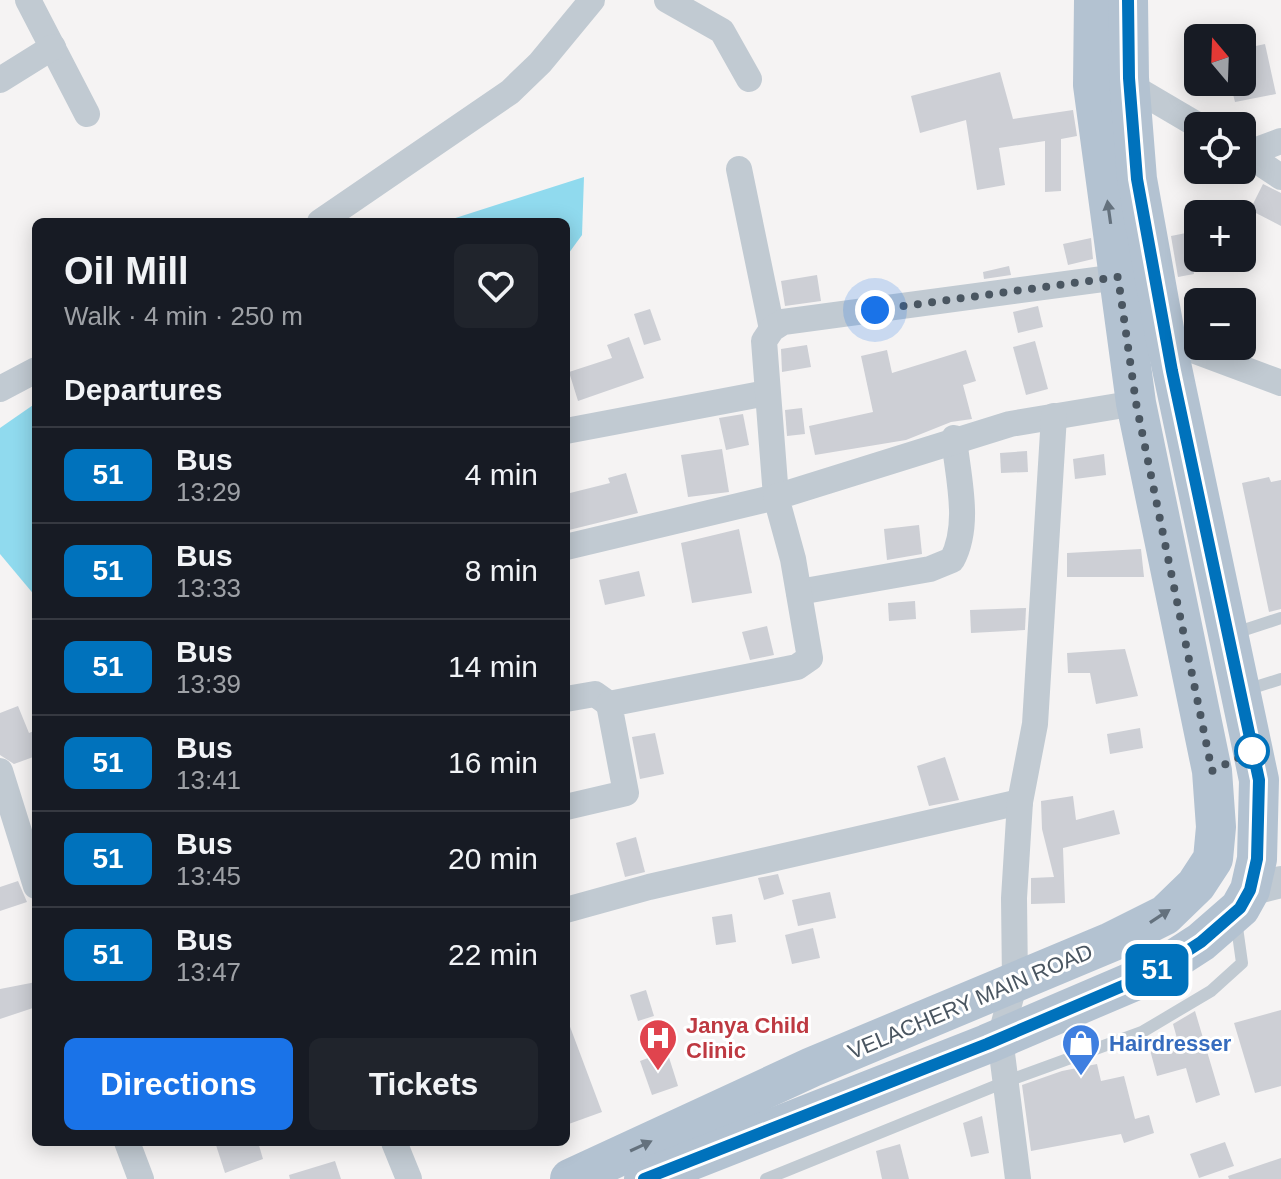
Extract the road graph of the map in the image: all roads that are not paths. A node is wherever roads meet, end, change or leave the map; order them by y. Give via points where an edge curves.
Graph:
1 (28, 0) edge
2 (592, 0) edge
3 (667, 0) edge
4 (1094, 0) edge
5 (1128, 0) edge
6 (53, 47) junction
7 (749, 79) dead end
8 (0, 80) edge
9 (1131, 86) junction
10 (87, 114) dead end
11 (1184, 117) edge
12 (1281, 141) edge
13 (1256, 148) edge
14 (1256, 160) edge
15 (739, 169) dead end
16 (1281, 177) edge
17 (326, 218) edge
18 (1118, 277) junction
19 (772, 329) junction
20 (1166, 340) junction
21 (32, 372) edge
22 (1281, 383) edge
23 (0, 389) edge
24 (767, 393) junction
25 (1136, 403) junction
26 (1054, 416) junction
27 (570, 430) edge
28 (954, 438) junction
29 (776, 497) junction
30 (570, 546) edge
31 (952, 560) junction
32 (940, 588) dead end
33 (799, 592) junction
34 (1281, 618) edge
35 (1229, 635) junction
36 (1280, 683) edge
37 (1239, 692) junction
38 (570, 698) edge
39 (609, 704) junction
40 (0, 771) edge
41 (1020, 802) junction
42 (570, 806) edge
43 (32, 873) edge
44 (1255, 895) edge
45 (570, 909) edge
46 (1015, 982) junction
47 (1000, 1038) junction
48 (1005, 1082) junction
49 (129, 1146) edge
50 (396, 1146) edge
51 (141, 1179) edge
52 (409, 1179) edge
53 (570, 1179) edge
54 (644, 1179) edge
55 (766, 1179) edge
56 (1018, 1179) edge

1 - 6 street
2 - 17 street via 510,92
3 - 7 street via 722,31
18 -> 4 main road, VELACHERY MAIN ROAD via 1093,85
5 - 9 main road
6 - 8 street
6 - 10 street
9 - 11 street
9 - 20 main road via 1137,179
12 - 13 street
14 - 16 street
15 - 19 street
18 - 19 street via 783,322
18 - 25 main road, VELACHERY MAIN ROAD
19 - 24 street via 764,341
20 - 22 street
20 - 35 main road
21 - 23 street
24 - 27 street
24 - 29 street
25 - 26 street
46 -> 25 main road, VELACHERY MAIN ROAD via 1165,915 1196,885 1213,859 1212,771
26 - 28 street
26 - 41 street via 1035,724
28 - 29 street
28 - 31 street via 963,524
29 - 30 street
29 - 33 street
31 - 32 street
31 - 33 street via 930,569
33 - 39 street via 810,658 797,667
34 - 35 lane
35 - 37 main road
36 - 37 lane
37 - 44 main road via 1264,807
38 - 39 street via 595,694
39 - 42 street via 626,793
40 - 43 street
41 - 45 street
41 - 46 street
44 - 47 main road, VELACHERY MAIN ROAD via 1201,942 1153,973
44 - 48 lane via 1242,963 1211,991 1142,1032
46 - 47 street
53 -> 46 main road, VELACHERY MAIN ROAD via 812,1067
47 - 48 street
47 - 54 main road, VELACHERY MAIN ROAD
48 - 55 lane
48 - 56 street
49 - 51 street
50 - 52 street

